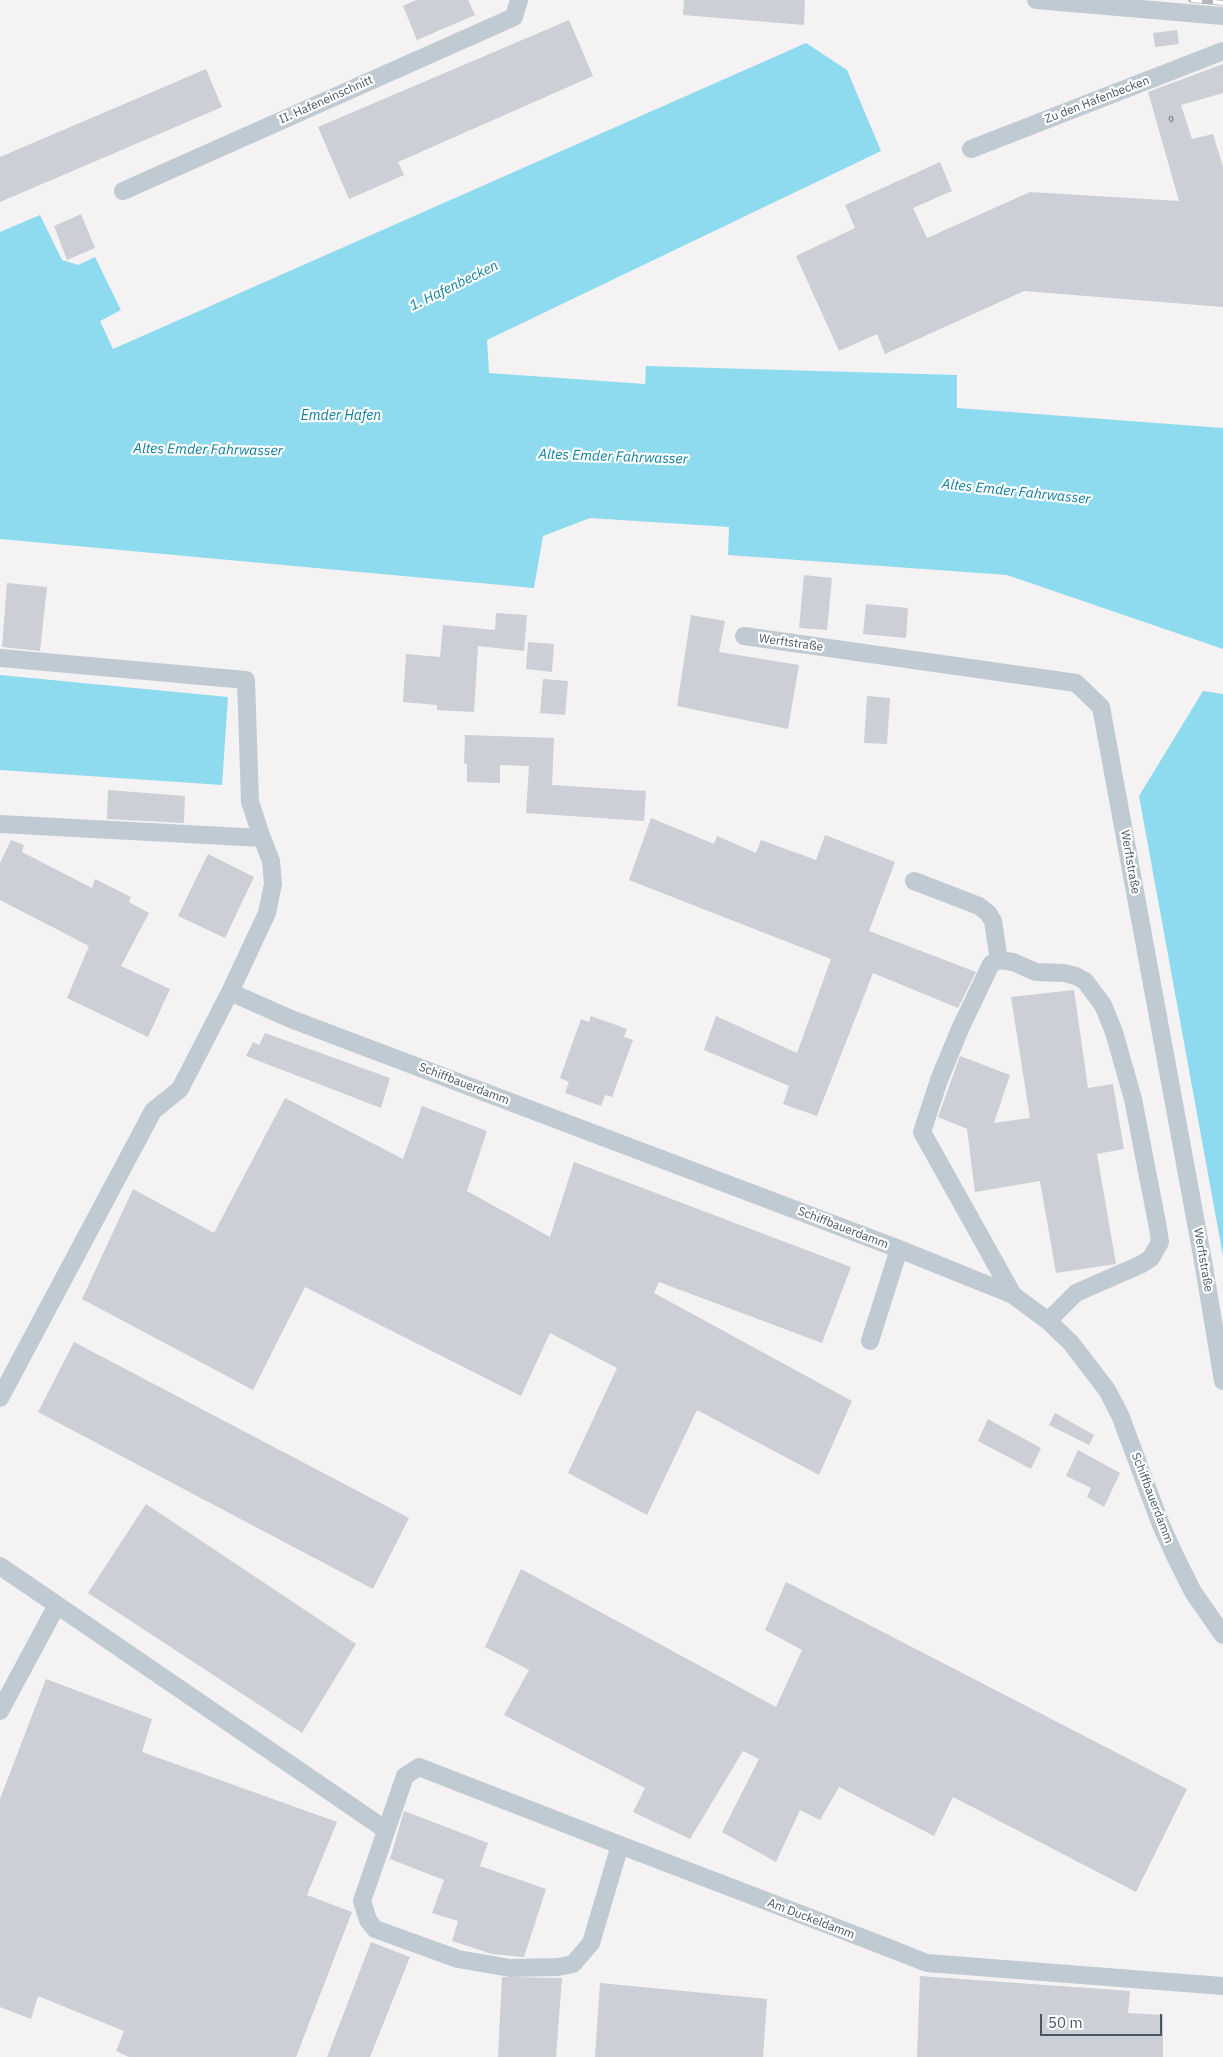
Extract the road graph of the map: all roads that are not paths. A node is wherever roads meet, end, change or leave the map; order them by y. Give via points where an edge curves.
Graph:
1 (518, 0) edge
2 (1036, 0) edge
3 (1223, 16) edge
4 (1223, 51) edge
5 (971, 149) dead end
6 (123, 191) dead end
7 (744, 636) dead end
8 (0, 658) edge
9 (0, 824) edge
10 (262, 838) junction
11 (914, 881) dead end
12 (999, 960) junction
13 (230, 992) junction
14 (899, 1249) junction
15 (1013, 1295) junction
16 (1048, 1321) junction
17 (870, 1341) dead end
18 (1223, 1381) edge
19 (0, 1398) edge
20 (0, 1566) edge
21 (57, 1605) junction
22 (1223, 1635) edge
23 (0, 1711) edge
24 (386, 1830) junction
25 (620, 1845) junction
26 (1223, 1986) edge

1 - 6 street, II. Hafeneinschnitt via 514,17
2 - 3 street
4 - 5 street, Zu den Hafenbecken
7 - 18 street, Werftstraße via 1076,683 1101,707
8 - 10 street via 246,680 250,802
9 - 10 street
10 - 13 street via 271,861 271,894 267,912
11 - 12 street via 979,906 988,913 993,922
12 - 15 street via 991,964 963,1023 922,1132
12 - 16 street via 1036,972 1076,976 1090,986 1103,1005 1133,1099 1160,1242 1151,1258 1076,1292
13 - 14 street, Schiffbauerdamm
13 - 19 street via 180,1089 153,1111
14 - 15 street, Schiffbauerdamm
14 - 17 street
15 - 16 street, Schiffbauerdamm
16 - 22 street, Schiffbauerdamm via 1078,1351 1107,1390 1120,1415 1160,1525 1193,1592
20 - 21 street
21 - 23 street
21 - 24 street
24 - 25 street, Am Duckeldamm via 405,1776 419,1767
24 - 25 street via 362,1900 368,1920 375,1929 458,1960 510,1968 573,1964 591,1942
25 - 26 street, Am Duckeldamm via 927,1964

